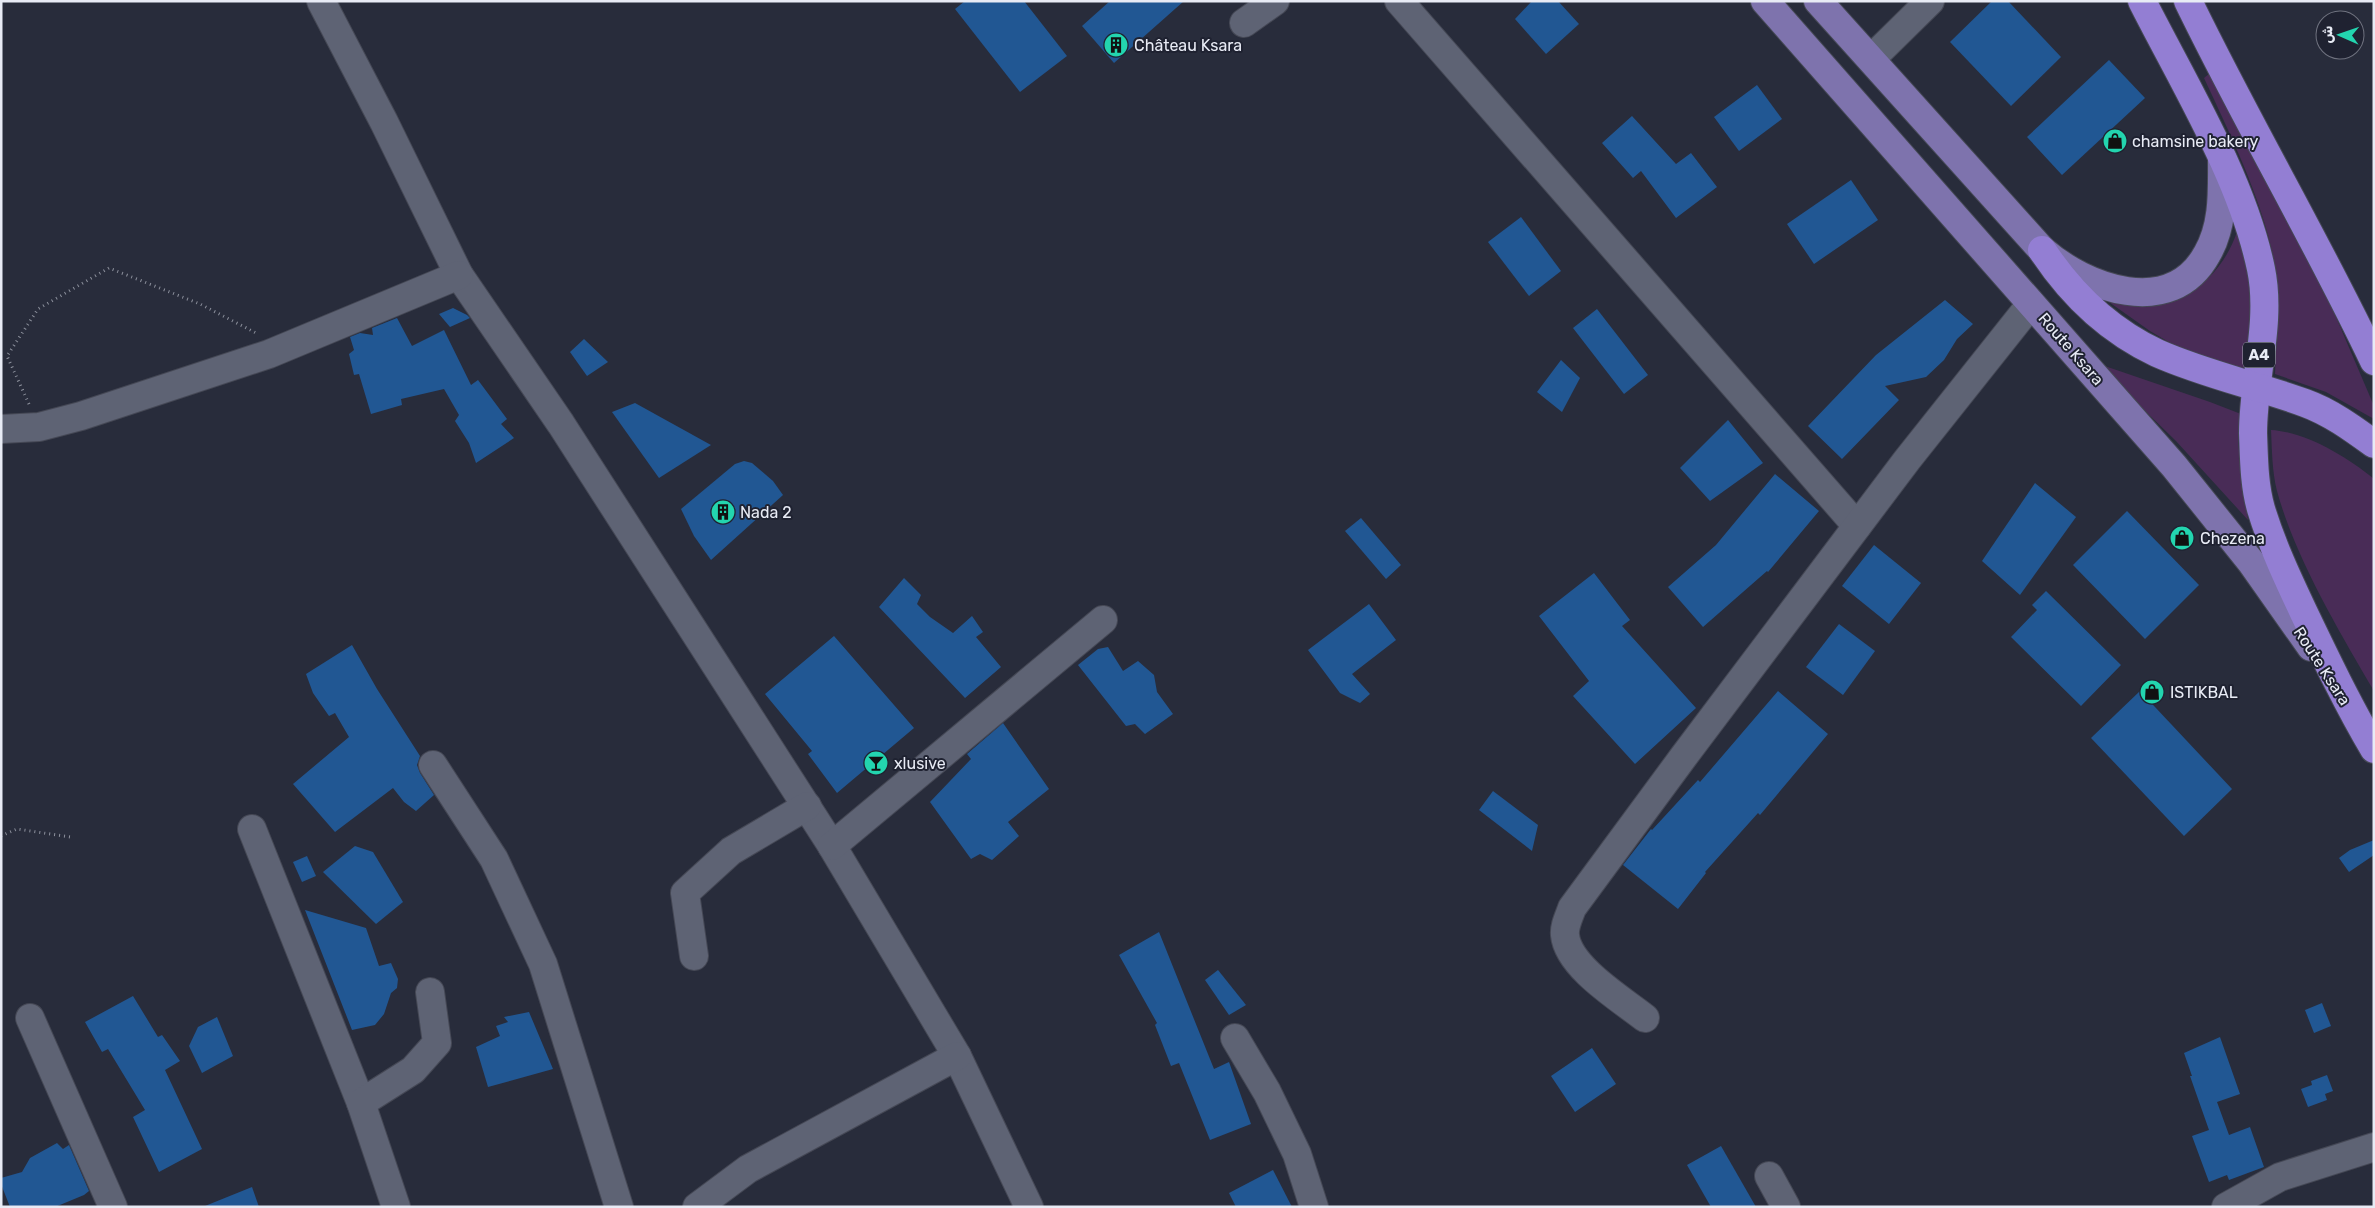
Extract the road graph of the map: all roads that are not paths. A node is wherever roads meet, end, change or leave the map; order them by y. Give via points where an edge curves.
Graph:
1 (321, 1) edge
2 (1399, 1) edge
3 (1765, 1) edge
4 (1818, 1) edge
5 (1930, 1) edge
6 (2142, 1) edge
7 (2188, 1) edge
8 (1871, 60) junction
9 (2222, 158) junction
10 (2042, 250) junction
11 (458, 275) junction
12 (2031, 304) junction
13 (2374, 361) edge
14 (2256, 388) junction
15 (1, 430) edge
16 (2374, 444) edge
17 (1857, 526) junction
18 (1104, 620) dead end
19 (2353, 715) junction
20 (2374, 749) edge
21 (433, 765) dead end
22 (807, 806) junction
23 (252, 829) dead end
24 (832, 846) junction
25 (694, 956) dead end
26 (430, 992) dead end
27 (30, 1018) dead end
28 (1645, 1018) dead end
29 (1235, 1038) dead end
30 (957, 1056) junction
31 (361, 1103) junction
32 (2374, 1147) edge
33 (1769, 1176) dead end
34 (113, 1207) edge
35 (396, 1207) edge
36 (619, 1207) edge
37 (697, 1207) edge
38 (1029, 1207) edge
39 (1314, 1207) edge
40 (1786, 1207) edge
41 (2226, 1207) edge

1 - 11 street
2 - 17 street
3 - 12 main road, Route Ksara
4 - 8 main road
5 - 8 street
6 - 9 highway, A4
7 - 13 highway
8 - 10 main road
9 - 10 main road via 2222,199 2215,237 2197,268 2169,287 2153,292 2115,290 2076,275
9 - 14 highway, A4 via 2261,270 2263,326
10 - 14 highway via 2062,280 2086,306 2114,328 2158,353
11 - 15 street via 285,348 81,416 39,427
11 - 22 street via 561,424
12 - 17 street
12 - 19 main road, Route Ksara via 2214,513 2287,612
14 - 16 highway via 2331,415
14 - 19 highway, A4 via 2254,455 2261,508 2278,556
17 - 28 street via 1572,908 1565,933 1573,956 1588,973
18 - 24 street
19 - 20 highway, A4
21 - 36 street via 494,859 543,964
22 - 24 street
22 - 25 street via 731,851 685,893
23 - 31 street
24 - 30 street
26 - 31 street via 437,1043 413,1070
27 - 34 street
29 - 39 street via 1297,1154
30 - 37 street via 748,1169
30 - 38 street
31 - 35 street
32 - 41 street via 2280,1177
33 - 40 street

